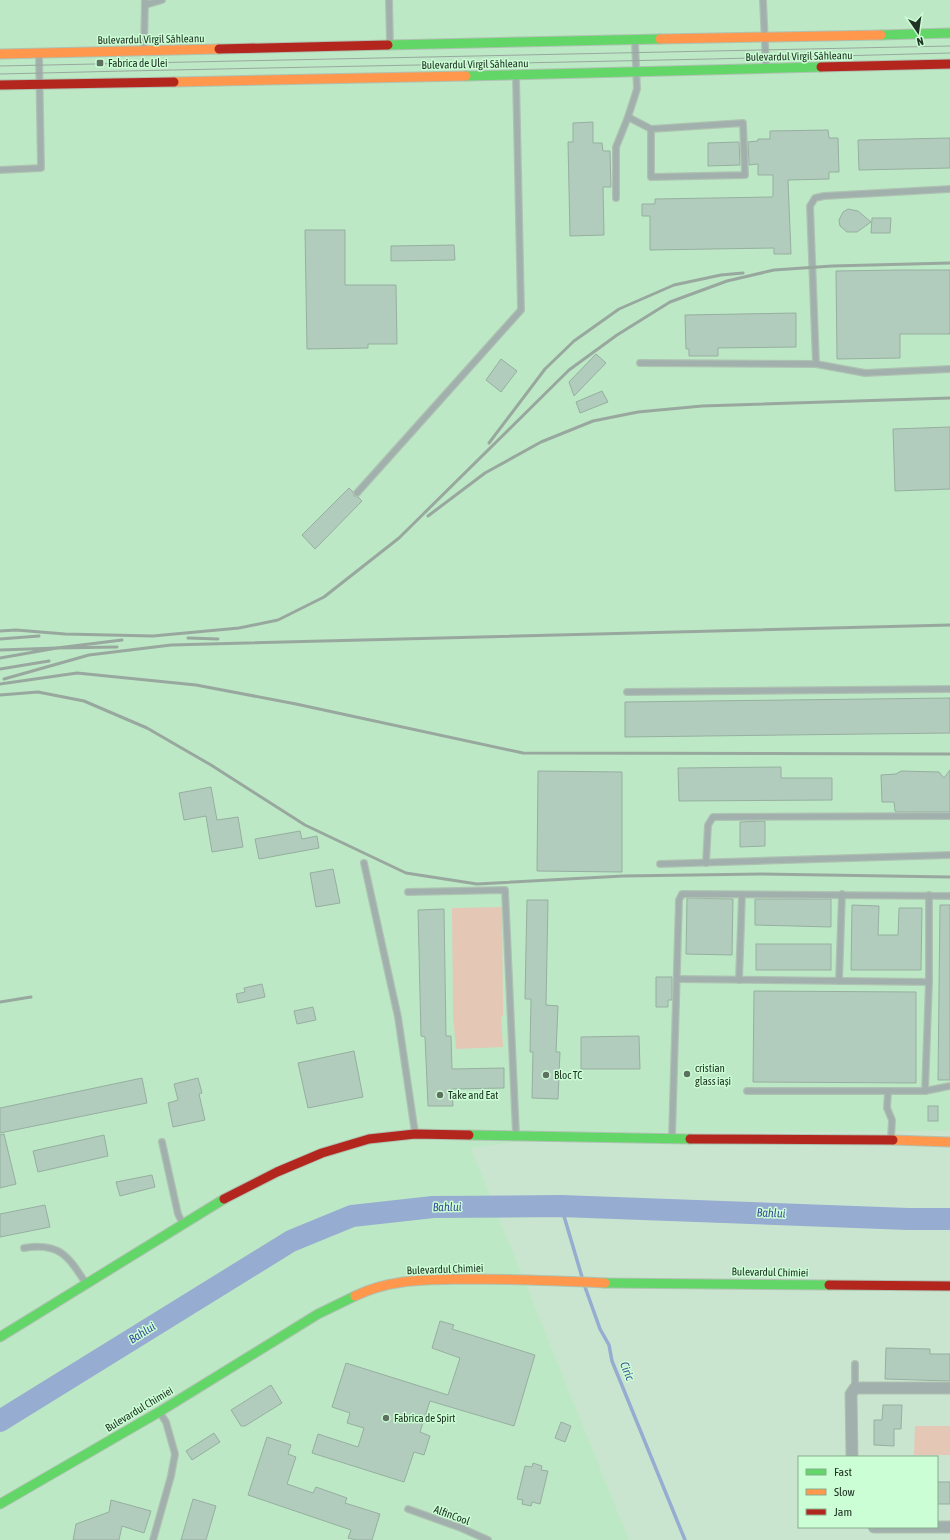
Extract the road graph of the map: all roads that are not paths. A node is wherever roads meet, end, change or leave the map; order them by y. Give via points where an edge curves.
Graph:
1 (162, 0) edge
2 (389, 0) edge
3 (763, 0) edge
4 (145, 3) edge
5 (950, 33) edge
6 (764, 37) junction
7 (635, 40) junction
8 (390, 46) junction
9 (144, 51) junction
10 (39, 53) junction
11 (0, 54) edge
12 (950, 64) edge
13 (766, 69) junction
14 (636, 72) junction
15 (516, 75) junction
16 (39, 84) junction
17 (0, 85) edge
18 (628, 117) junction
19 (651, 129) junction
20 (0, 170) edge
21 (950, 189) edge
22 (616, 198) dead end
23 (640, 363) dead end
24 (816, 364) junction
25 (950, 369) edge
26 (357, 493) dead end
27 (950, 689) edge
28 (627, 692) dead end
29 (950, 816) edge
30 (950, 855) edge
31 (364, 863) dead end
32 (706, 863) junction
33 (660, 864) dead end
34 (408, 892) dead end
35 (842, 894) junction
36 (742, 895) junction
37 (929, 895) junction
38 (950, 896) edge
39 (677, 979) junction
40 (739, 980) junction
41 (838, 981) junction
42 (929, 982) junction
43 (950, 1086) edge
44 (747, 1091) dead end
45 (925, 1091) junction
46 (888, 1092) junction
47 (415, 1134) junction
48 (950, 1134) edge
49 (516, 1136) junction
50 (672, 1139) junction
51 (891, 1140) junction
52 (162, 1142) dead end
53 (950, 1142) edge
54 (183, 1224) junction
55 (24, 1248) dead end
56 (87, 1284) junction
57 (950, 1286) edge
58 (0, 1337) edge
59 (855, 1364) dead end
60 (855, 1388) junction
61 (950, 1388) edge
62 (159, 1412) junction
63 (852, 1456) edge
64 (0, 1504) edge
65 (408, 1509) dead end
66 (938, 1527) edge
67 (950, 1527) edge
68 (153, 1540) edge
69 (488, 1540) edge

1 - 4 lane
2 - 8 lane
3 - 6 lane
4 - 9 lane
5 - 6 street, Bulevardul Virgil Săhleanu
6 - 7 street, Bulevardul Virgil Săhleanu
6 - 13 lane
7 - 8 street, Bulevardul Virgil Săhleanu
7 - 14 lane
8 - 9 street, Bulevardul Virgil Săhleanu
9 - 10 street, Bulevardul Virgil Săhleanu
10 - 11 street, Bulevardul Virgil Săhleanu
10 - 16 lane
12 - 13 street, Bulevardul Virgil Săhleanu
13 - 14 street, Bulevardul Virgil Săhleanu
14 - 15 street, Bulevardul Virgil Săhleanu
14 - 18 lane via 636,89
15 - 16 street, Bulevardul Virgil Săhleanu
15 - 26 lane via 521,310
16 - 17 street, Bulevardul Virgil Săhleanu
16 - 20 lane via 41,168
18 - 19 lane
18 - 22 lane via 616,147
19 - 19 lane via 743,123 745,175 651,177
21 - 24 lane via 815,198 810,206
23 - 24 lane
24 - 25 lane via 864,373
27 - 28 lane
29 - 32 lane via 713,817 708,825
30 - 32 lane
31 - 47 lane via 398,1017
32 - 33 lane
34 - 49 lane via 505,890
35 - 36 lane
35 - 37 lane
35 - 41 lane
36 - 39 lane via 682,894 679,900
36 - 40 lane
37 - 38 lane
37 - 42 lane
39 - 40 lane
39 - 50 lane
40 - 41 lane
41 - 42 lane
42 - 45 lane
43 - 45 lane
44 - 46 lane
45 - 46 lane
46 - 51 lane via 887,1108 892,1120
47 - 49 street
47 - 54 street via 369,1139 322,1153 231,1195
48 - 53 lane
49 - 50 street
50 - 51 street
51 - 53 street
52 - 54 lane via 178,1214
54 - 56 street
55 - 56 lane via 48,1247 59,1251 72,1262
56 - 58 street
57 - 62 street, Bulevardul Chimiei via 413,1280 381,1286 318,1314
59 - 60 lane
60 - 61 street
60 - 63 street via 851,1394
62 - 64 street, Bulevardul Chimiei
62 - 68 lane via 166,1422 175,1454
65 - 69 lane, AlfinCool
66 - 67 street

